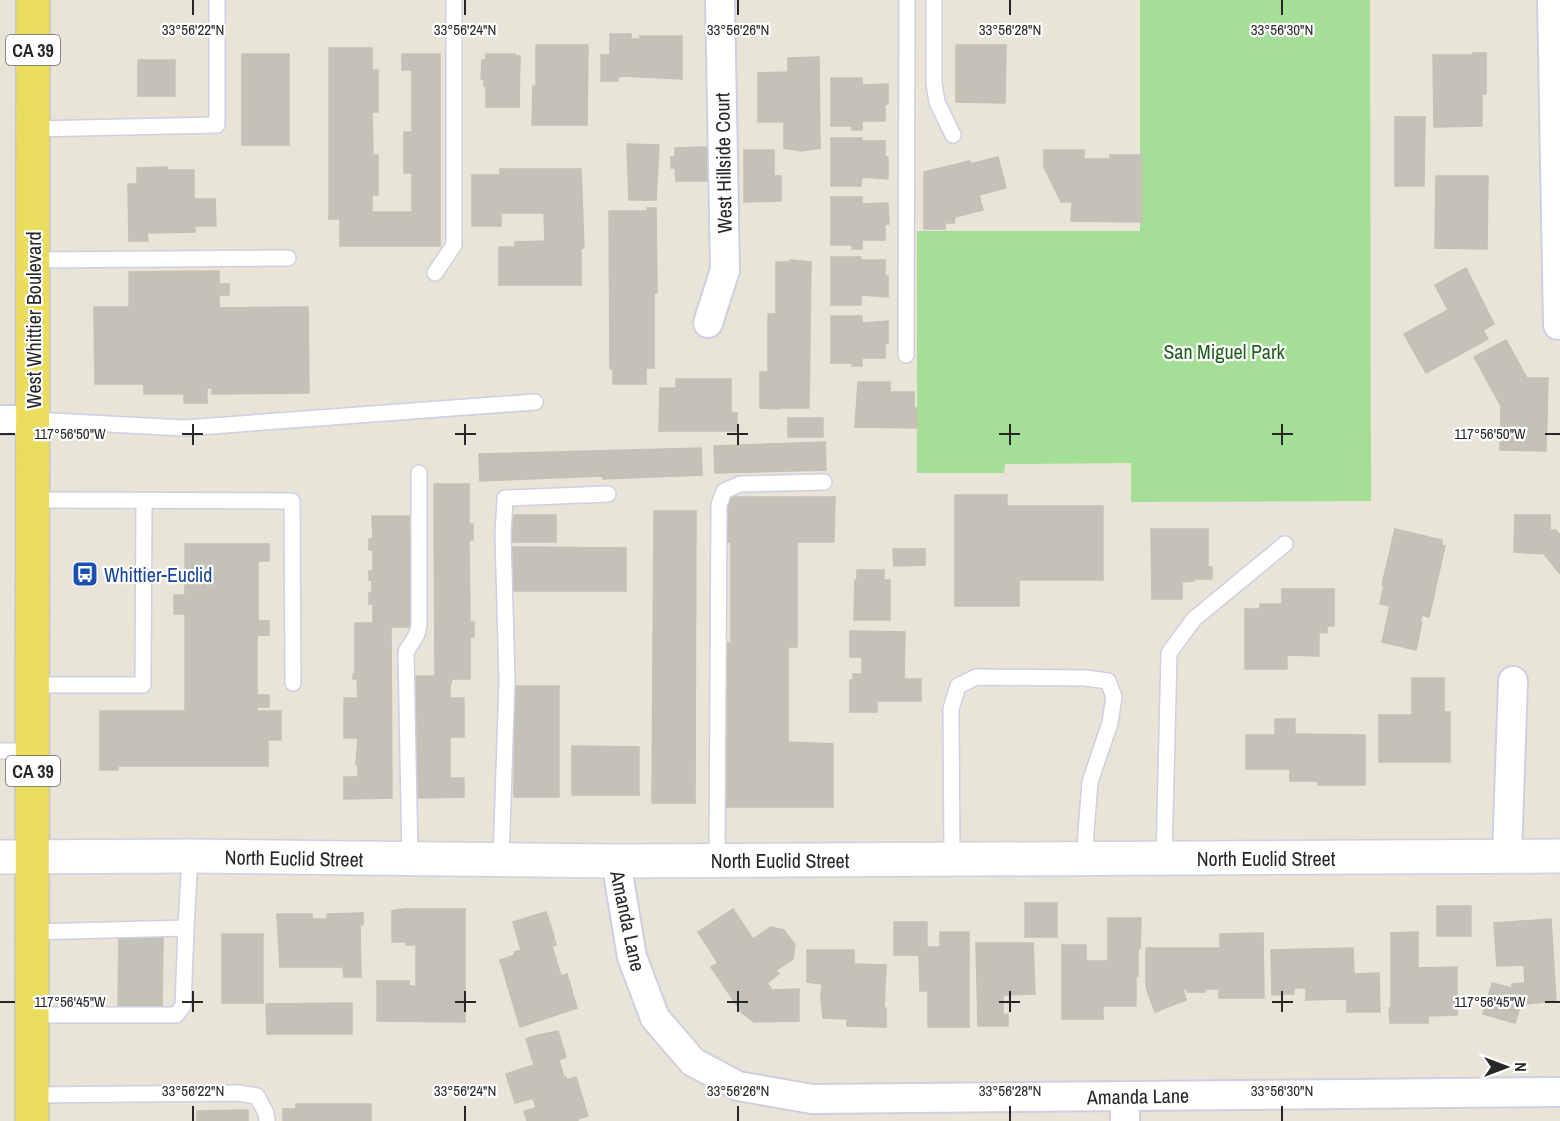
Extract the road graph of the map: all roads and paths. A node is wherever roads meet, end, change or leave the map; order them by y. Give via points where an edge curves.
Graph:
1 (34, 0) edge
2 (217, 0) edge
3 (454, 0) edge
4 (720, 0) edge
5 (907, 0) edge
6 (934, 0) edge
7 (1552, 0) edge
8 (33, 129) junction
9 (952, 135) dead end
10 (288, 258) dead end
11 (33, 260) junction
12 (435, 273) dead end
13 (708, 323) dead end
14 (1559, 325) edge
15 (906, 355) dead end
16 (535, 402) dead end
17 (0, 420) edge
18 (33, 420) junction
19 (419, 473) dead end
20 (824, 482) dead end
21 (608, 494) dead end
22 (33, 500) junction
23 (144, 501) junction
24 (1285, 544) dead end
25 (1513, 681) dead end
26 (293, 683) dead end
27 (33, 686) junction
28 (0, 751) edge
29 (33, 751) junction
30 (32, 856) junction
31 (190, 856) junction
32 (1507, 856) junction
33 (1560, 856) edge
34 (0, 857) edge
35 (1083, 858) junction
36 (1164, 858) junction
37 (410, 859) junction
38 (952, 859) junction
39 (501, 860) junction
40 (717, 860) junction
41 (616, 861) junction
42 (186, 928) junction
43 (32, 932) junction
44 (32, 1015) junction
45 (1560, 1092) edge
46 (32, 1108) edge
47 (1125, 1109) edge
48 (267, 1121) edge

1 - 8 main road, West Whittier Boulevard / CA 39
2 - 8 lane via 217,125
3 - 12 lane via 454,245
4 - 13 street, West Hillside Court via 724,270
5 - 15 lane
6 - 9 lane via 934,83 939,108
7 - 14 street
8 - 11 main road, West Whittier Boulevard / CA 39
10 - 11 lane
11 - 18 main road, West Whittier Boulevard / CA 39
16 - 18 lane via 184,428
17 - 18 street
18 - 22 main road, West Whittier Boulevard / CA 39
19 - 37 lane via 419,625 406,652
20 - 40 lane via 740,484 724,491 719,505
21 - 39 lane via 505,498 507,681
22 - 23 lane
22 - 27 main road, West Whittier Boulevard / CA 39
23 - 26 lane via 292,501
23 - 27 lane via 143,685
24 - 36 lane via 1194,619 1169,653
25 - 32 street
27 - 29 main road, West Whittier Boulevard / CA 39
28 - 29 lane
29 - 30 main road, West Whittier Boulevard / CA 39
30 - 31 street, North Euclid Street
30 - 34 street, North Euclid Street
30 - 43 main road, CA 39
31 - 37 street, North Euclid Street
31 - 42 lane
32 - 33 street, North Euclid Street
32 - 36 street, North Euclid Street
35 - 36 street, North Euclid Street
35 - 38 street, North Euclid Street
35 - 38 lane via 1090,782 1110,723 1114,697 1108,681 976,677 958,686 951,709
37 - 39 street, North Euclid Street
38 - 40 street, North Euclid Street
39 - 41 street, North Euclid Street
40 - 41 street, North Euclid Street
41 - 47 street, Amanda Lane via 632,957 655,1018 693,1062 738,1086 812,1099
42 - 43 lane
42 - 44 lane via 183,1006 176,1015
43 - 44 main road, CA 39
44 - 46 main road, CA 39
45 - 47 street, Amanda Lane
46 - 48 lane via 238,1093 257,1096

